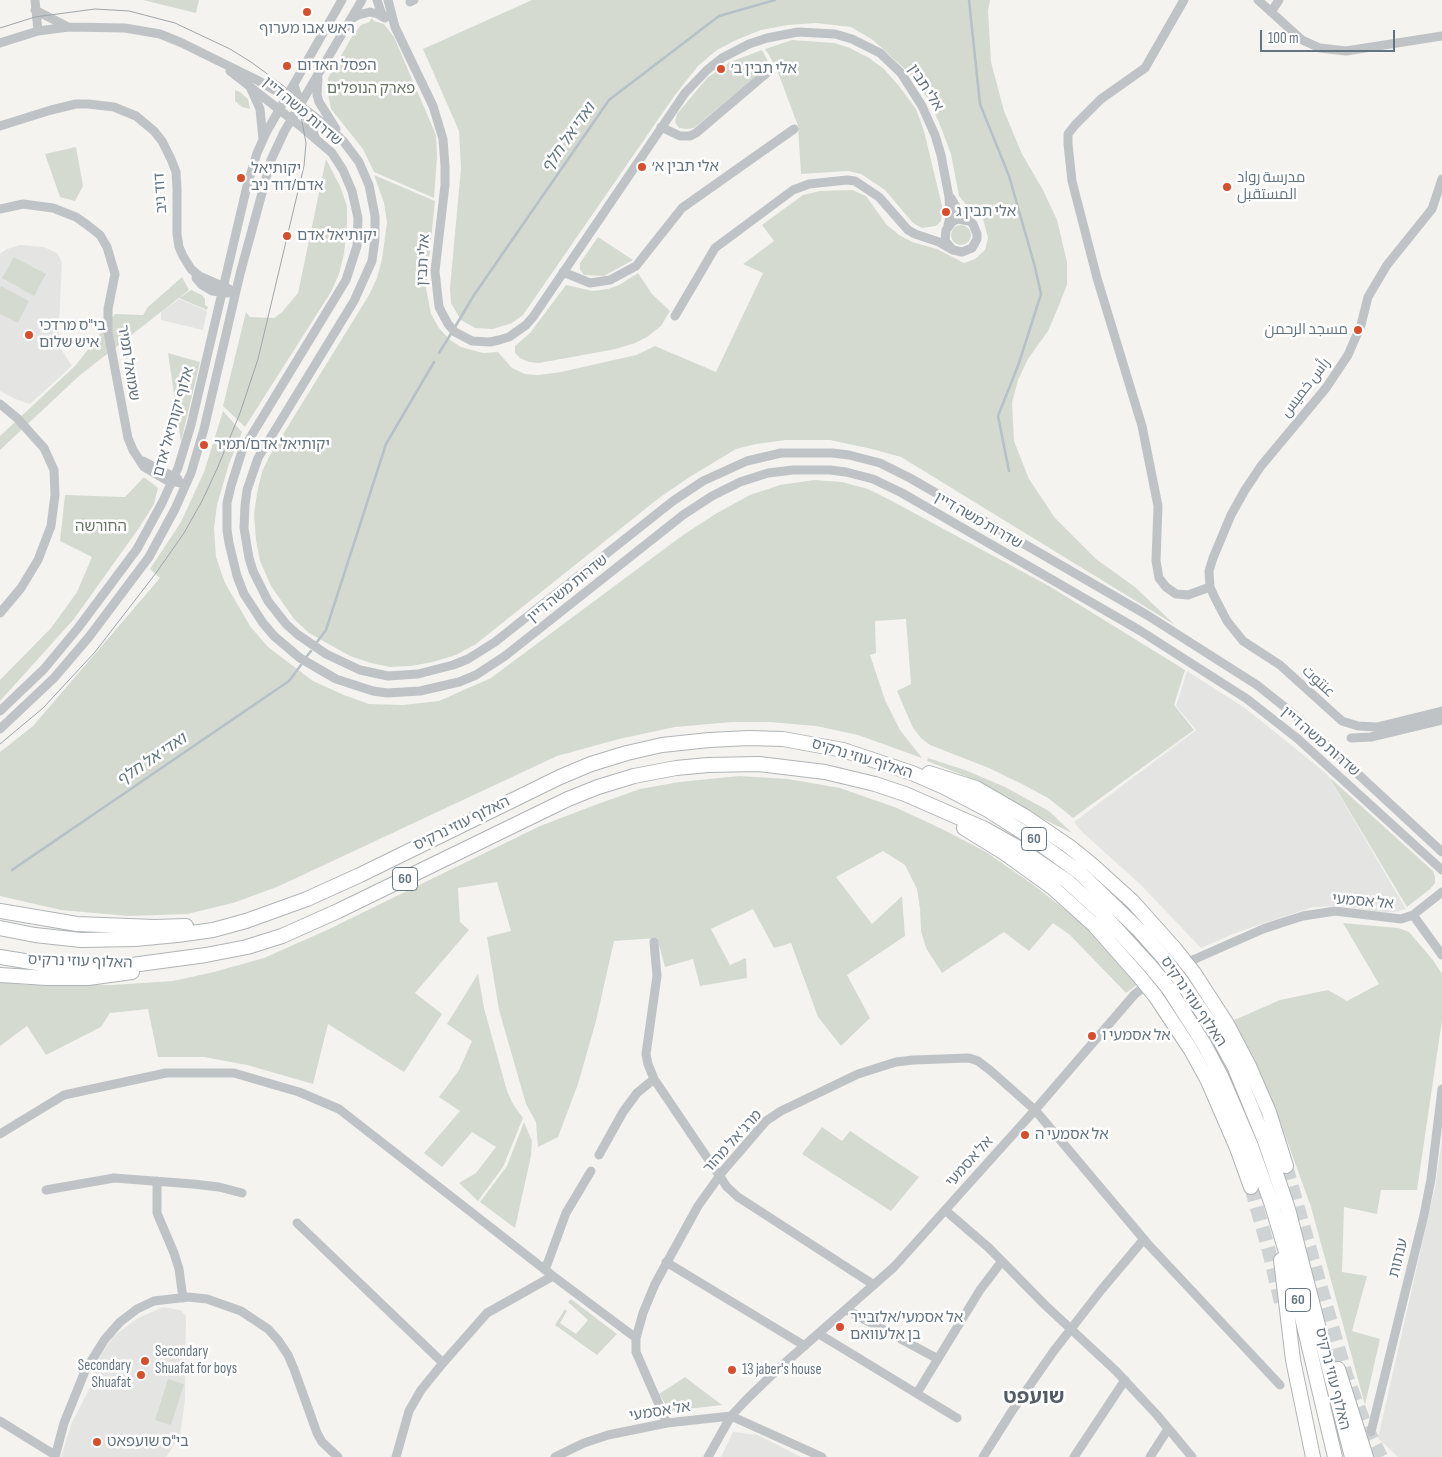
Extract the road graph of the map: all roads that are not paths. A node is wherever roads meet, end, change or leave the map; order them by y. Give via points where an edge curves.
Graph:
1 (35, 0) edge
2 (342, 0) edge
3 (362, 0) edge
4 (377, 0) edge
5 (388, 0) edge
6 (1184, 0) edge
7 (1258, 0) edge
8 (1280, 0) edge
9 (35, 10) junction
10 (1271, 12) junction
11 (385, 18) junction
12 (349, 20) junction
13 (395, 27) junction
14 (69, 28) junction
15 (38, 31) junction
16 (1442, 36) edge
17 (0, 42) edge
18 (214, 59) junction
19 (769, 71) dead end
20 (318, 75) junction
21 (248, 85) junction
22 (294, 86) junction
23 (284, 103) junction
24 (300, 106) junction
25 (292, 119) junction
26 (0, 126) edge
27 (662, 127) junction
28 (794, 128) dead end
29 (316, 138) junction
30 (263, 139) junction
31 (346, 143) junction
32 (1442, 179) edge
33 (948, 191) junction
34 (1440, 195) edge
35 (0, 209) edge
36 (969, 221) junction
37 (947, 227) junction
38 (926, 238) junction
39 (953, 250) junction
40 (563, 272) junction
41 (224, 290) junction
42 (236, 293) junction
43 (675, 316) dead end
44 (0, 404) edge
45 (173, 479) junction
46 (186, 484) junction
47 (1210, 587) junction
48 (0, 614) edge
49 (0, 711) edge
50 (1442, 711) edge
51 (1442, 720) edge
52 (0, 729) edge
53 (1351, 738) dead end
54 (905, 794) junction
55 (1442, 852) edge
56 (1442, 870) edge
57 (1442, 892) edge
58 (0, 911) edge
59 (1413, 915) junction
60 (216, 925) junction
61 (0, 928) edge
62 (654, 942) dead end
63 (1169, 953) junction
64 (1442, 954) edge
65 (206, 955) junction
66 (0, 957) edge
67 (0, 975) edge
68 (654, 1079) junction
69 (1442, 1089) edge
70 (1036, 1110) junction
71 (0, 1134) edge
72 (1250, 1146) junction
73 (599, 1155) dead end
74 (1286, 1166) tunnel mouth
75 (591, 1171) dead end
76 (718, 1177) junction
77 (157, 1180) junction
78 (1251, 1187) tunnel mouth
79 (1281, 1187) junction
80 (46, 1190) dead end
81 (242, 1192) dead end
82 (945, 1210) junction
83 (297, 1223) dead end
84 (1144, 1239) junction
85 (1002, 1261) junction
86 (666, 1262) junction
87 (545, 1270) junction
88 (553, 1276) junction
89 (874, 1285) junction
90 (183, 1298) junction
91 (847, 1310) junction
92 (1071, 1329) junction
93 (819, 1334) junction
94 (636, 1338) junction
95 (805, 1346) junction
96 (938, 1359) junction
97 (443, 1363) junction
98 (1125, 1380) junction
99 (1280, 1385) dead end
100 (917, 1393) junction
101 (731, 1416) junction
102 (957, 1418) dead end
103 (0, 1421) edge
104 (667, 1423) junction
105 (1168, 1429) junction
106 (1371, 1432) dead end
107 (55, 1456) edge
108 (338, 1457) edge
109 (396, 1457) edge
110 (555, 1457) edge
111 (708, 1457) edge
112 (715, 1457) edge
113 (822, 1457) edge
114 (983, 1457) edge
115 (1074, 1457) edge
116 (1150, 1457) edge
117 (1192, 1457) edge
118 (1313, 1457) edge
119 (1335, 1457) edge
120 (1352, 1457) edge
121 (1366, 1457) edge

1 - 9 street
2 - 22 street, אלוף יקותיאל אדם
3 - 12 street, אלוף יקותיאל אדם
4 - 11 street, אלי תבין
5 - 13 street, אלי תבין
6 - 47 street via 1145,68 1101,99 1068,134 1068,144 1072,181 1097,278 1142,426 1158,506 1156,561 1159,578 1176,594 1188,595
7 - 10 street
8 - 10 street
9 - 14 street
9 - 15 street
10 - 16 street via 1302,40 1320,48 1346,51
11 - 12 street via 370,12
11 - 13 street, אלי תבין
12 - 20 street, אלוף יקותיאל אדם
13 - 40 street, אלי תבין via 433,106 443,139 445,185 435,271 439,307 448,324 472,341 490,342 509,337 533,317
14 - 15 street, שדרות משה דיין
14 - 18 street, שדרות משה דיין via 142,30 182,42
15 - 17 street, שדרות משה דיין
18 - 21 street, שדרות משה דיין
18 - 23 street, שדרות משה דיין via 275,90
19 - 27 street via 696,133 680,136
20 - 24 street, אלוף יקותיאל אדם
20 - 31 street via 320,106
21 - 23 street, שדרות משה דיין
21 - 30 street via 260,109
22 - 23 street, אלוף יקותיאל אדם
22 - 24 street
23 - 24 street, שדרות משה דיין
23 - 25 street
23 - 30 street, אלוף יקותיאל אדם
24 - 25 street, אלוף יקותיאל אדם
24 - 29 street
24 - 31 street, שדרות משה דיין
25 - 29 street, שדרות משה דיין
25 - 42 street, אלוף יקותיאל אדם via 267,172
26 - 41 street, דוד ניב via 76,104 102,105 136,116 154,131 176,172 179,247 202,285 212,291
27 - 33 street, אלי תבין via 684,93 722,58 749,44 783,34 835,34 880,53 901,73 930,120 942,155
27 - 40 street, אלי תבין
28 - 40 street via 682,208 636,266 610,280 590,282
29 - 56 street, שדרות משה דיין via 338,161 352,191 358,228 355,257 339,292 242,451 230,486 227,515 233,562 244,594 262,623 300,658 336,679 373,691 420,691 459,682 505,656 677,519 712,496 768,473 793,470 846,472 874,479 902,493 1139,630 1247,699 1298,739
30 - 41 street, אלוף יקותיאל אדם via 247,186
31 - 55 street, שדרות משה דיין via 359,162 373,200 376,239 372,261 354,301 258,458 245,505 246,540 260,586 281,618 310,644 344,663 376,674 418,674 453,665 495,642 673,501 703,481 747,460 773,454 849,455 880,463 910,478 1148,615 1257,685 1292,712
32 - 34 street, رأس خميس
33 - 36 street, אלי תבין via 959,212
33 - 37 street, אלי תבין via 950,217
34 - 47 street, رأس خميس via 1387,265 1368,297 1348,355 1326,388 1244,490 1213,558 1209,571
35 - 45 street, שמואל תמיר via 23,204 66,212 100,236 113,262 115,274 107,320 128,438 144,467
36 - 37 street via 958,219
36 - 39 street via 977,234 975,244 962,252
37 - 38 street via 936,236
37 - 39 street via 945,241
38 - 39 street
38 - 43 street via 908,230 879,197 855,181 802,186 715,248
41 - 42 street
41 - 45 street, אלוף יקותיאל אדם via 191,426
42 - 46 street, אלוף יקותיאל אדם via 204,429
44 - 48 street via 44,448 54,470 56,495 38,560
45 - 46 street, שמואל תמיר
45 - 49 street, אלוף יקותיאל אדם via 146,535 112,583 48,663
46 - 52 street, אלוף יקותיאל אדם via 149,557 89,637 54,678
47 - 50 street, عنتوت via 1227,621 1242,641 1280,665 1342,721 1377,727
51 - 53 street via 1371,737
54 - 65 highway, האלוף עוזי נרקיס / 60 via 825,772 759,764 676,768 634,776 568,799 338,912 282,936
54 - 72 highway, האלוף עוזי נרקיס / 60, bridge via 985,829 1042,863 1100,911 1169,989 1221,1076
54 - 78 highway, bridge via 1006,854 1053,888 1094,925 1139,976 1191,1050 1208,1081 1238,1148
57 - 59 street
58 - 60 highway via 77,924 119,927
59 - 64 street
59 - 70 street, אל אסמעי via 1401,919 1335,912 1303,916 1195,959 1134,995
60 - 61 highway, האלוף עוזי נרקיס via 177,936 82,940
60 - 63 highway, האלוף עוזי נרקיס / 60 via 306,899 591,764 662,745 749,738 783,739 842,750 944,787 988,810 1061,858 1093,884 1140,931
62 - 68 street via 657,976 646,1054
63 - 74 highway, bridge via 1194,974 1227,1024 1269,1112
63 - 79 highway, האלוף עוזי נרקיס / 60, bridge via 1181,980 1236,1068
65 - 66 highway, האלוף עוזי נרקיס / 60 via 94,966 43,964
65 - 67 highway via 140,971 88,978
68 - 73 street via 637,1093 623,1112
68 - 76 street
69 - 106 street, ענתות via 1424,1215
70 - 76 street, מרג' אל מהור via 978,1061 969,1058 896,1062 858,1074 781,1111 766,1121
70 - 82 street, אל אסמעי
70 - 84 street, מרג' אל מהור
71 - 87 street via 64,1095 166,1072 234,1073 299,1092 339,1109
72 - 118 highway via 1278,1236 1293,1360
72 - 119 highway, האלוף עוזי נרקיס / 60 via 1289,1262
75 - 87 street via 566,1213
76 - 86 street, מרג' אל מהור
76 - 89 street via 738,1197
77 - 80 street via 114,1178
77 - 81 street
77 - 90 street via 157,1213 179,1269
79 - 120 highway, האלוף עוזי נרקיס / 60
79 - 121 highway
82 - 85 street
82 - 89 street, אל אסמעי
83 - 97 street
84 - 92 street
84 - 99 street, מרג' אל מהור
85 - 92 street
85 - 96 street via 980,1290
86 - 94 street, מרג' אל מהור via 643,1313
86 - 95 street
87 - 88 street
88 - 94 street
88 - 97 street via 488,1313
89 - 91 street, אל אסמעי
90 - 107 street via 154,1301 137,1309 105,1339 85,1371
90 - 108 street via 207,1299 241,1311 268,1329 288,1355 317,1433
91 - 93 street, אל אסמעי
91 - 96 street
92 - 98 street
92 - 114 street
93 - 95 street, אל אסמעי
93 - 100 street
94 - 104 street, מרג' אל מהור via 636,1352
95 - 101 street, אל אסמעי
96 - 100 street
97 - 109 street via 409,1411
98 - 105 street
98 - 115 street
100 - 102 street
101 - 104 street, אל אסמעי
101 - 111 street
101 - 112 street
101 - 113 street
103 - 107 street
104 - 110 street, אל אסמעי via 608,1435
105 - 116 street
105 - 117 street

